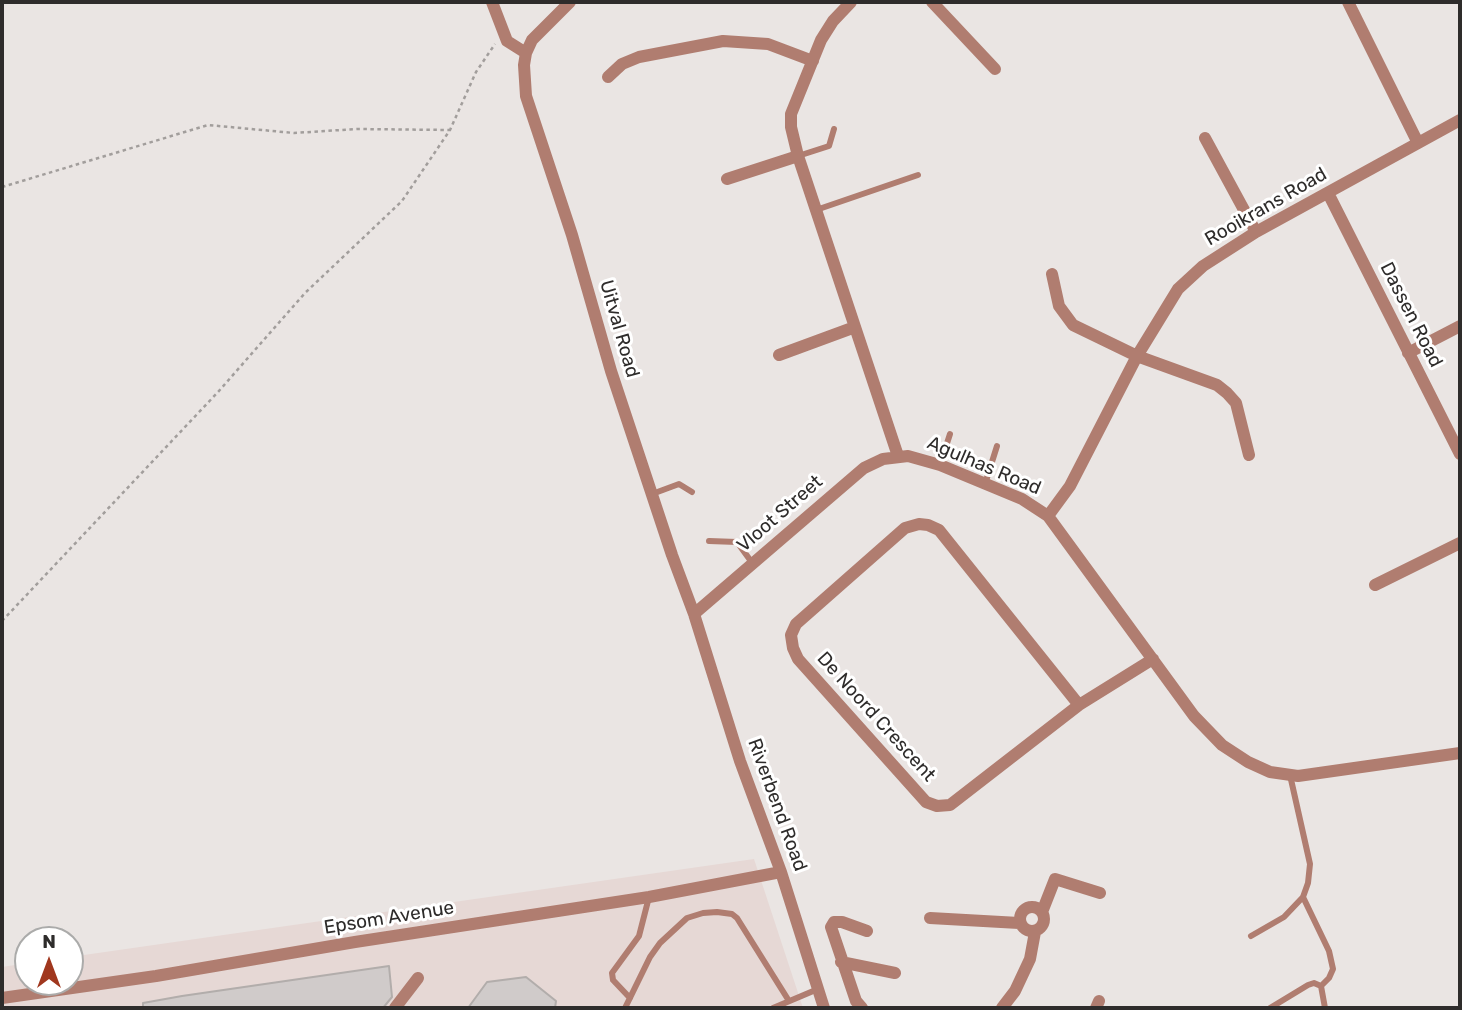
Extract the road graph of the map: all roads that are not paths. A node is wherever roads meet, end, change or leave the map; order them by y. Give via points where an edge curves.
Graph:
1 (492, 2) edge
2 (570, 2) edge
3 (851, 2) edge
4 (932, 2) edge
5 (1348, 2) edge
6 (526, 53) junction
7 (813, 61) junction
8 (995, 69) dead end
9 (608, 77) dead end
10 (1460, 120) edge
11 (834, 129) dead end
12 (1205, 138) dead end
13 (1418, 143) junction
14 (798, 156) junction
15 (918, 175) dead end
16 (727, 179) dead end
17 (1328, 193) junction
18 (816, 210) junction
19 (1256, 232) junction
20 (1052, 274) dead end
21 (1460, 326) edge
22 (855, 327) junction
23 (1408, 353) junction
24 (779, 355) dead end
25 (1137, 356) junction
26 (950, 434) dead end
27 (997, 446) dead end
28 (1460, 454) edge
29 (1249, 455) dead end
30 (898, 456) junction
31 (940, 465) junction
32 (985, 484) junction
33 (692, 492) dead end
34 (652, 494) junction
35 (1048, 516) junction
36 (709, 541) dead end
37 (1460, 543) edge
38 (753, 564) junction
39 (1375, 585) dead end
40 (694, 614) junction
41 (1153, 659) junction
42 (1079, 705) junction
43 (1460, 753) edge
44 (1290, 775) junction
45 (781, 872) junction
46 (1100, 893) dead end
47 (649, 897) junction
48 (1303, 897) junction
49 (1042, 912) junction
50 (930, 918) dead end
51 (1019, 923) junction
52 (867, 931) dead end
53 (1035, 932) junction
54 (1251, 936) dead end
55 (841, 962) junction
56 (895, 973) dead end
57 (418, 978) dead end
58 (1321, 986) junction
59 (818, 989) junction
60 (2, 998) edge
61 (630, 999) junction
62 (789, 1001) junction
63 (395, 1008) edge
64 (625, 1008) edge
65 (773, 1008) edge
66 (824, 1008) edge
67 (862, 1008) edge
68 (1002, 1008) edge
69 (1270, 1008) edge
70 (1325, 1008) edge

1 - 6 street via 502,33 513,47
2 - 6 street via 532,40
3 - 7 street, Agulhas Road via 827,30
4 - 8 street
5 - 13 street
6 - 34 street, Uitval Road via 526,96
7 - 9 street via 768,44 723,41 639,57
7 - 14 street, Agulhas Road via 791,114
10 - 13 street, Rooikrans Road
11 - 14 lane via 832,144
12 - 19 street
13 - 17 street, Rooikrans Road
14 - 16 street
14 - 18 street, Agulhas Road
15 - 18 lane
17 - 19 street, Rooikrans Road
17 - 23 street, Dassen Road
18 - 22 street, Agulhas Road
19 - 25 street, Rooikrans Road via 1203,266 1178,289
20 - 25 street via 1059,306 1073,325
21 - 23 street
22 - 24 street
22 - 30 street, Agulhas Road
23 - 28 street, Dassen Road
25 - 29 street via 1217,385 1227,393 1236,403
25 - 35 street, Rooikrans Road via 1083,463
26 - 31 lane
27 - 32 lane
30 - 31 street, Agulhas Road
30 - 38 street, Vloot Street via 864,468
31 - 32 street, Agulhas Road
32 - 35 street, Agulhas Road via 1033,504
33 - 34 lane via 679,484
34 - 40 street, Uitval Road
35 - 41 street, Agulhas Road
36 - 38 lane via 737,542
37 - 39 street
38 - 40 street, Vloot Street
40 - 45 street, Riverbend Road
41 - 42 street, De Noord Crescent
41 - 44 street, Agulhas Road via 1222,745 1270,772
42 - 42 street, De Noord Crescent via 950,805 933,806 798,659 791,635 796,624 905,528 928,525 939,530
43 - 44 street, Agulhas Road
44 - 48 lane via 1310,864
45 - 47 street, Epsom Avenue
45 - 59 street, Riverbend Road
46 - 49 street via 1055,879
47 - 60 street, Epsom Avenue
47 - 61 lane via 643,928 612,973
48 - 54 lane via 1284,917
48 - 58 lane via 1333,969
49 - 51 street via 1028,907
49 - 53 street via 1044,921
50 - 51 street
51 - 53 street
52 - 55 street via 834,922 831,932
53 - 68 street via 1030,959
55 - 56 street
55 - 67 street
57 - 63 street
58 - 69 lane via 1308,985
58 - 70 lane
59 - 62 lane
59 - 66 street, Riverbend Road
61 - 62 lane via 650,957 675,928 694,915 717,912 737,918
61 - 64 lane
62 - 65 lane

